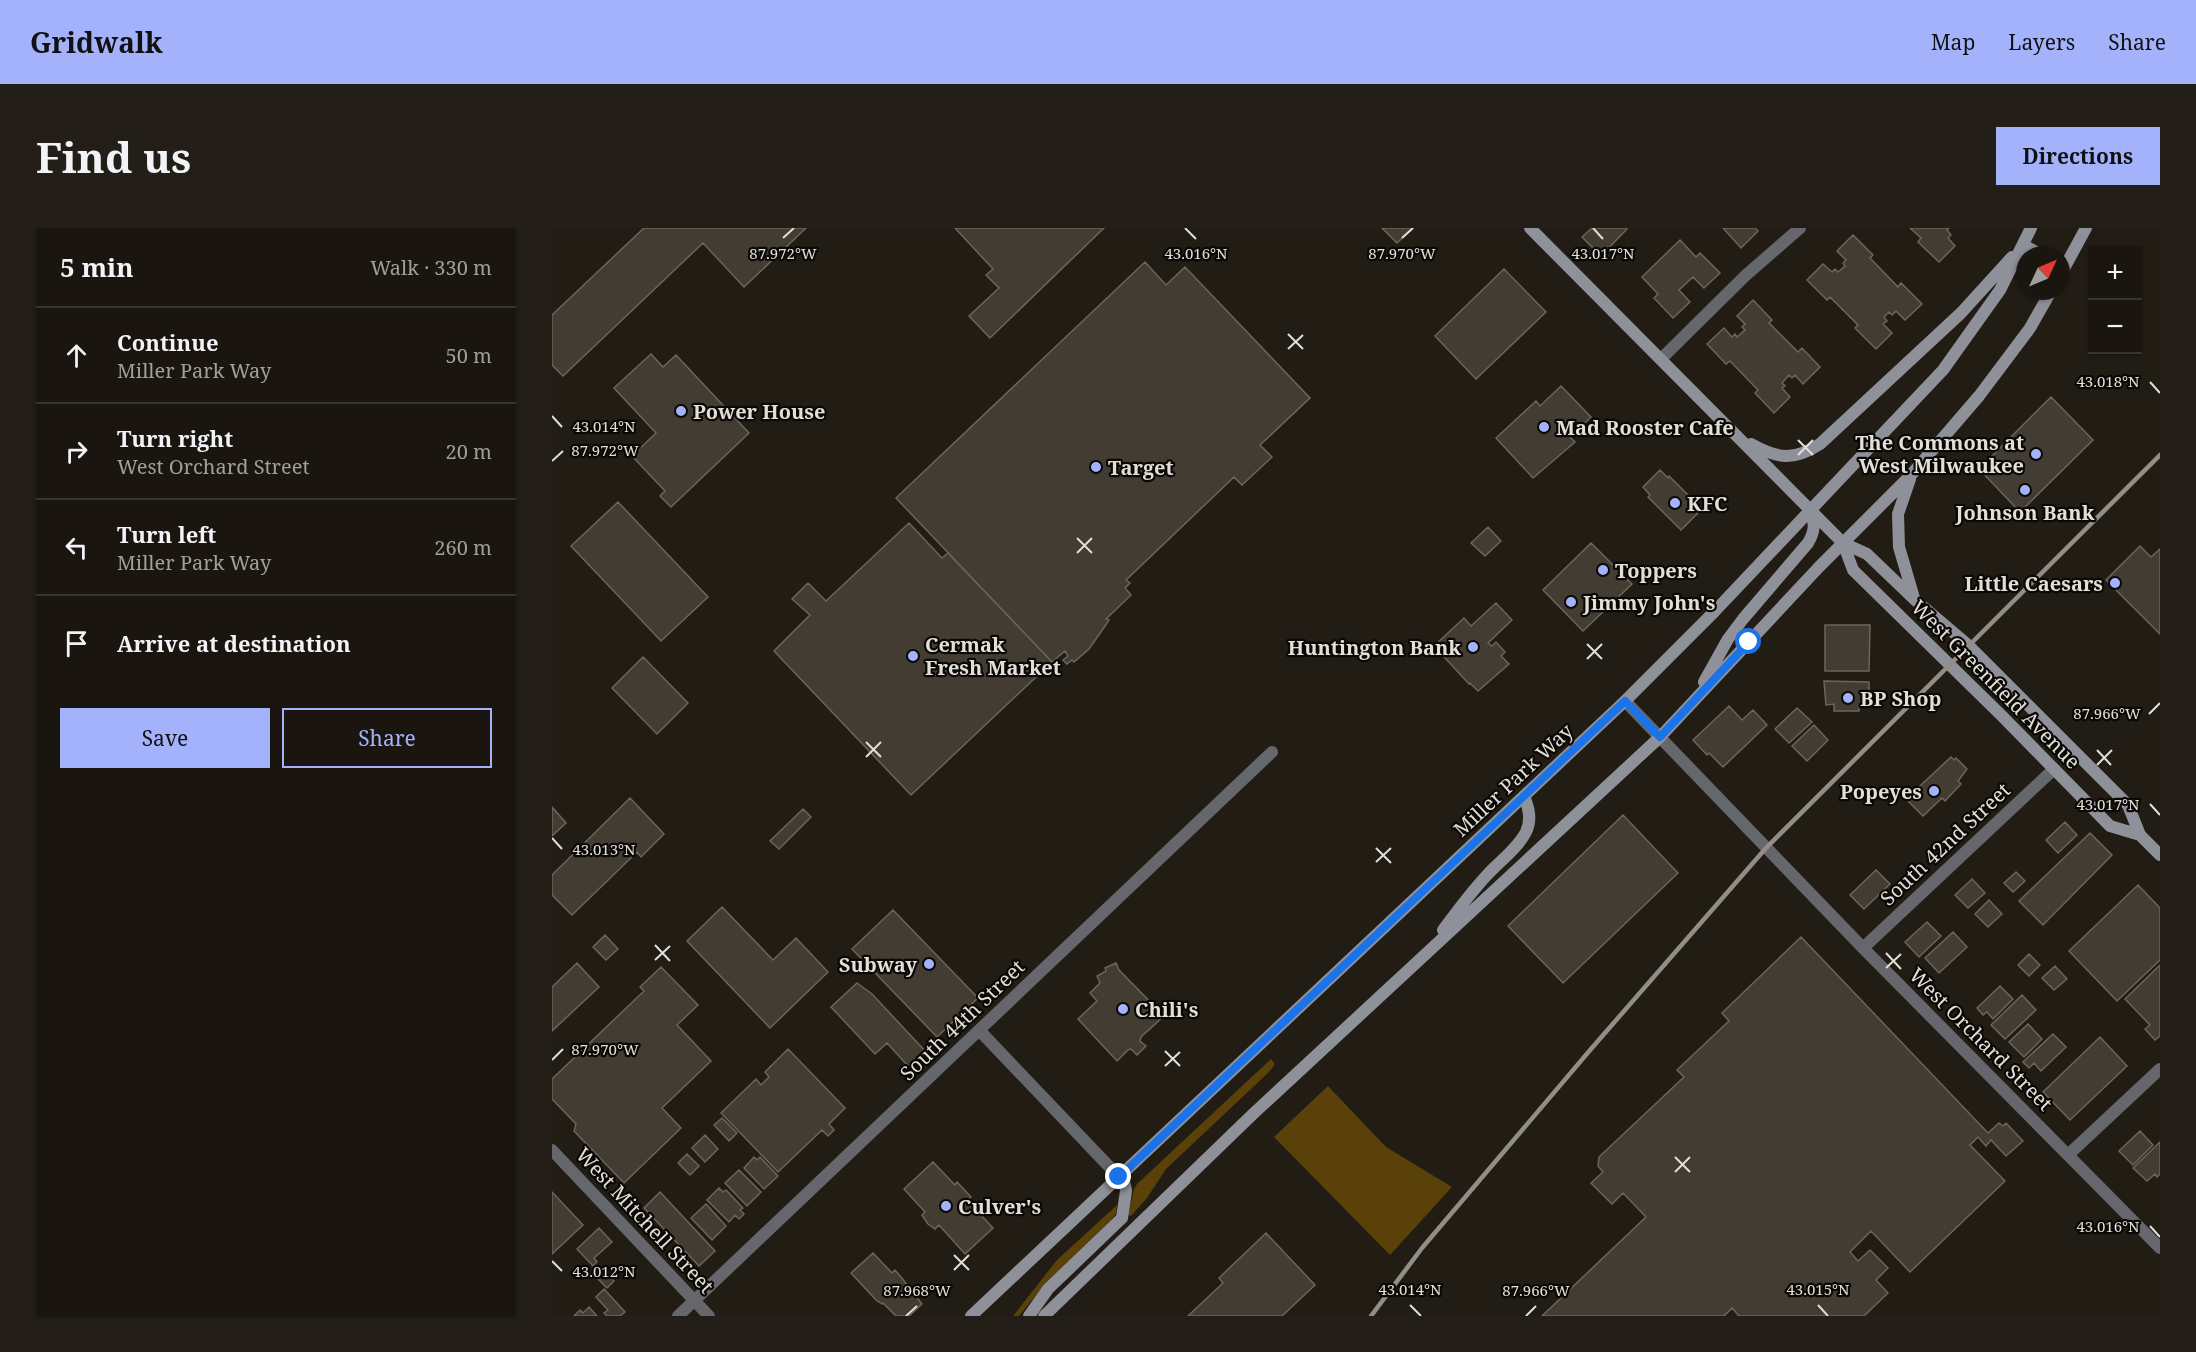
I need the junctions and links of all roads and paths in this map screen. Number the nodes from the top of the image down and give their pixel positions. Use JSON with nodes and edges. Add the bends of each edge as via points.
{"nodes":[{"id":1,"x":1530,"y":228,"type":"edge"},
{"id":2,"x":1800,"y":228,"type":"edge"},
{"id":3,"x":2031,"y":228,"type":"edge"},
{"id":4,"x":2086,"y":228,"type":"edge"},
{"id":5,"x":2022,"y":245,"type":"junction"},
{"id":6,"x":2070,"y":255,"type":"edge"},
{"id":7,"x":2046,"y":300,"type":"edge"},
{"id":8,"x":1661,"y":360,"type":"junction"},
{"id":9,"x":1738,"y":437,"type":"junction"},
{"id":10,"x":1911,"y":475,"type":"junction"},
{"id":11,"x":1810,"y":510,"type":"junction"},
{"id":12,"x":1843,"y":543,"type":"junction"},
{"id":13,"x":1914,"y":599,"type":"junction"},
{"id":14,"x":1697,"y":697,"type":"junction"},
{"id":15,"x":1625,"y":701,"type":"junction"},
{"id":16,"x":1660,"y":737,"type":"junction"},
{"id":17,"x":1272,"y":752,"type":"dead end"},
{"id":18,"x":2054,"y":769,"type":"junction"},
{"id":19,"x":1524,"y":796,"type":"junction"},
{"id":20,"x":2140,"y":835,"type":"junction"},
{"id":21,"x":2160,"y":855,"type":"edge"},
{"id":22,"x":1863,"y":948,"type":"junction"},
{"id":23,"x":1427,"y":953,"type":"junction"},
{"id":24,"x":979,"y":1030,"type":"junction"},
{"id":25,"x":2160,"y":1070,"type":"edge"},
{"id":26,"x":552,"y":1150,"type":"edge"},
{"id":27,"x":2068,"y":1155,"type":"junction"},
{"id":28,"x":1119,"y":1177,"type":"junction"},
{"id":29,"x":2160,"y":1248,"type":"edge"},
{"id":30,"x":694,"y":1301,"type":"junction"},
{"id":31,"x":678,"y":1316,"type":"edge"},
{"id":32,"x":710,"y":1316,"type":"edge"},
{"id":33,"x":971,"y":1316,"type":"edge"},
{"id":34,"x":1029,"y":1316,"type":"edge"},
{"id":35,"x":1044,"y":1316,"type":"edge"}],
"edges":[{"from":1,"to":8,"type":"main road","name":"West Greenfield Avenue"},
{"from":2,"to":8,"type":"street","via":[[1745,276]]},
{"from":3,"to":5,"type":"main road","name":"Miller Park Way"},
{"from":4,"to":6,"type":"main road"},
{"from":5,"to":9,"type":"main road","via":[[1961,313],[1830,436],[1810,450],[1793,457],[1780,456]]},
{"from":5,"to":11,"type":"main road","name":"Miller Park Way","via":[[2000,290],[1943,370]]},
{"from":7,"to":10,"type":"main road","via":[[1979,396]]},
{"from":8,"to":9,"type":"main road","name":"West Greenfield Avenue"},
{"from":9,"to":11,"type":"main road","name":"West Greenfield Avenue"},
{"from":10,"to":12,"type":"main road"},
{"from":10,"to":13,"type":"main road","via":[[1898,514],[1899,547]]},
{"from":11,"to":12,"type":"main road","name":"West Greenfield Avenue"},
{"from":11,"to":14,"type":"main road","via":[[1814,534],[1728,639]]},
{"from":11,"to":15,"type":"main road","name":"Miller Park Way"},
{"from":12,"to":13,"type":"main road","name":"West Greenfield Avenue","via":[[1867,554]]},
{"from":12,"to":14,"type":"main road"},
{"from":12,"to":18,"type":"main road","name":"West Greenfield Avenue","via":[[1853,570]]},
{"from":13,"to":20,"type":"main road","name":"West Greenfield Avenue","via":[[1968,645],[2128,805]]},
{"from":14,"to":16,"type":"main road"},
{"from":15,"to":16,"type":"street","name":"West Orchard Street"},
{"from":15,"to":19,"type":"main road","name":"Miller Park Way"},
{"from":16,"to":22,"type":"street","name":"West Orchard Street"},
{"from":16,"to":23,"type":"main road"},
{"from":17,"to":24,"type":"street","name":"South 44th Street"},
{"from":18,"to":20,"type":"main road","name":"West Greenfield Avenue","via":[[2110,826]]},
{"from":18,"to":22,"type":"street","name":"South 42nd Street"},
{"from":19,"to":23,"type":"main road","via":[[1530,820],[1526,832],[1466,899]]},
{"from":19,"to":28,"type":"main road","name":"Miller Park Way"},
{"from":20,"to":21,"type":"main road","name":"West Greenfield Avenue"},
{"from":22,"to":27,"type":"street","name":"West Orchard Street"},
{"from":23,"to":35,"type":"main road"},
{"from":24,"to":28,"type":"street"},
{"from":24,"to":30,"type":"street","name":"South 44th Street"},
{"from":25,"to":27,"type":"street"},
{"from":26,"to":30,"type":"street","name":"West Mitchell Street"},
{"from":27,"to":29,"type":"street","name":"West Orchard Street"},
{"from":28,"to":33,"type":"main road","name":"Miller Park Way"},
{"from":28,"to":34,"type":"main road","via":[[1126,1191],[1122,1218],[1048,1289]]},
{"from":30,"to":31,"type":"street","name":"South 44th Street"},
{"from":30,"to":32,"type":"street","name":"West Mitchell Street"}]}
